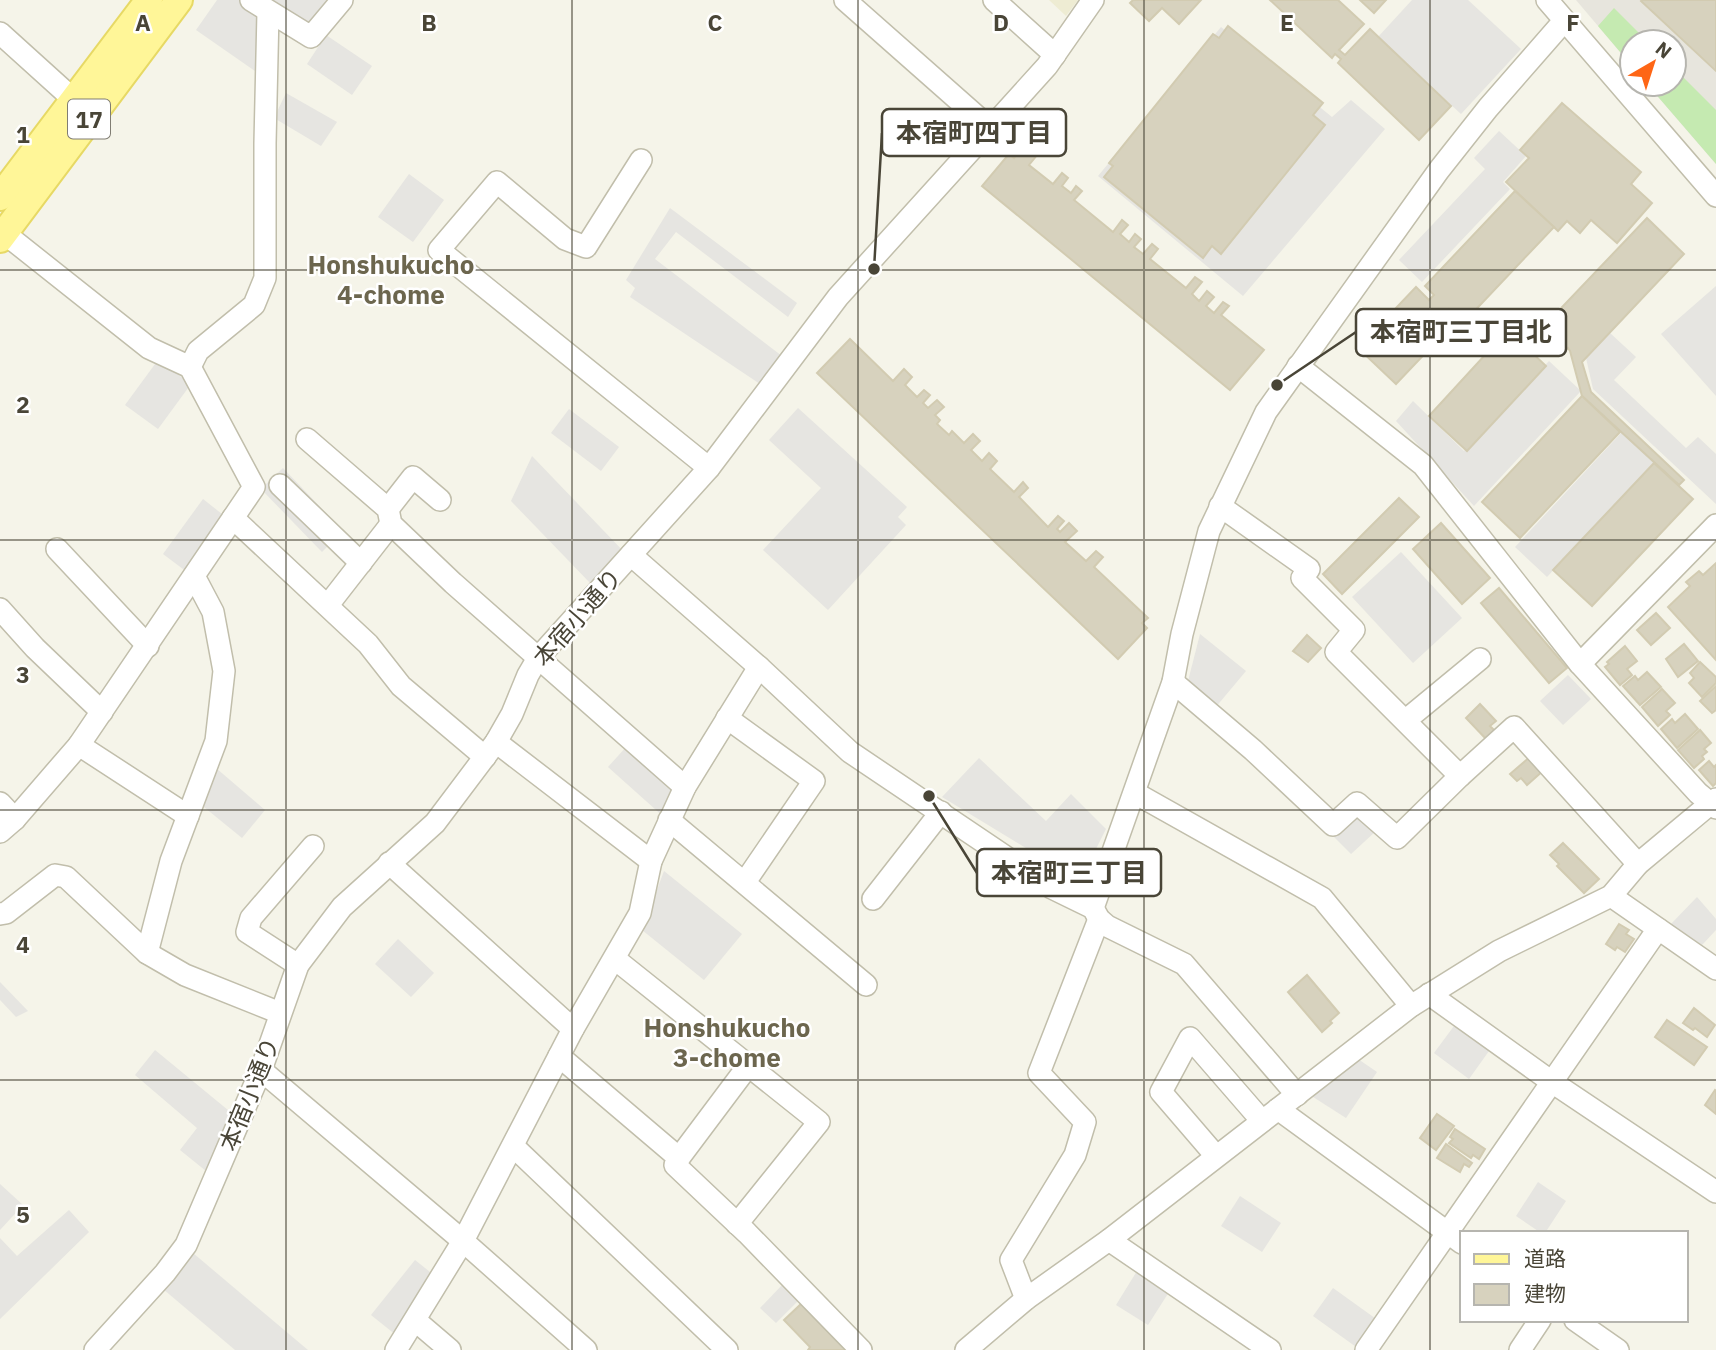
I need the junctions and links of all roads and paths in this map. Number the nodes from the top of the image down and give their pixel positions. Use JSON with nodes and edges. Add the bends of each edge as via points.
{"nodes":[{"id":1,"x":149,"y":0,"type":"edge"},
{"id":2,"x":179,"y":0,"type":"edge"},
{"id":3,"x":342,"y":0,"type":"edge"},
{"id":4,"x":845,"y":0,"type":"edge"},
{"id":5,"x":994,"y":0,"type":"edge"},
{"id":6,"x":1093,"y":0,"type":"edge"},
{"id":7,"x":1547,"y":0,"type":"edge"},
{"id":8,"x":259,"y":6,"type":"edge"},
{"id":9,"x":1564,"y":21,"type":"junction"},
{"id":10,"x":0,"y":33,"type":"edge"},
{"id":11,"x":1055,"y":55,"type":"junction"},
{"id":12,"x":74,"y":99,"type":"junction"},
{"id":13,"x":990,"y":128,"type":"junction"},
{"id":14,"x":641,"y":160,"type":"dead end"},
{"id":15,"x":1716,"y":196,"type":"edge"},
{"id":16,"x":0,"y":197,"type":"edge"},
{"id":17,"x":2,"y":236,"type":"edge"},
{"id":18,"x":1298,"y":366,"type":"junction"},
{"id":19,"x":190,"y":367,"type":"junction"},
{"id":20,"x":307,"y":439,"type":"dead end"},
{"id":21,"x":709,"y":468,"type":"junction"},
{"id":22,"x":280,"y":485,"type":"dead end"},
{"id":23,"x":440,"y":500,"type":"dead end"},
{"id":24,"x":1220,"y":506,"type":"junction"},
{"id":25,"x":390,"y":516,"type":"junction"},
{"id":26,"x":233,"y":518,"type":"junction"},
{"id":27,"x":1716,"y":525,"type":"edge"},
{"id":28,"x":57,"y":549,"type":"dead end"},
{"id":29,"x":631,"y":555,"type":"junction"},
{"id":30,"x":361,"y":563,"type":"junction"},
{"id":31,"x":194,"y":576,"type":"junction"},
{"id":32,"x":328,"y":605,"type":"junction"},
{"id":33,"x":0,"y":609,"type":"edge"},
{"id":34,"x":148,"y":646,"type":"junction"},
{"id":35,"x":538,"y":658,"type":"junction"},
{"id":36,"x":1480,"y":659,"type":"dead end"},
{"id":37,"x":1580,"y":664,"type":"junction"},
{"id":38,"x":759,"y":667,"type":"junction"},
{"id":39,"x":1173,"y":682,"type":"junction"},
{"id":40,"x":102,"y":712,"type":"junction"},
{"id":41,"x":727,"y":718,"type":"junction"},
{"id":42,"x":1406,"y":720,"type":"junction"},
{"id":43,"x":79,"y":745,"type":"junction"},
{"id":44,"x":491,"y":749,"type":"junction"},
{"id":45,"x":1460,"y":776,"type":"junction"},
{"id":46,"x":685,"y":787,"type":"junction"},
{"id":47,"x":1135,"y":793,"type":"junction"},
{"id":48,"x":0,"y":803,"type":"edge"},
{"id":49,"x":1714,"y":803,"type":"edge"},
{"id":50,"x":941,"y":812,"type":"junction"},
{"id":51,"x":188,"y":816,"type":"junction"},
{"id":52,"x":669,"y":820,"type":"junction"},
{"id":53,"x":8,"y":825,"type":"edge"},
{"id":54,"x":313,"y":846,"type":"dead end"},
{"id":55,"x":651,"y":861,"type":"junction"},
{"id":56,"x":389,"y":863,"type":"junction"},
{"id":57,"x":1638,"y":864,"type":"junction"},
{"id":58,"x":745,"y":882,"type":"junction"},
{"id":59,"x":1611,"y":896,"type":"junction"},
{"id":60,"x":873,"y":899,"type":"dead end"},
{"id":61,"x":0,"y":914,"type":"edge"},
{"id":62,"x":1096,"y":914,"type":"junction"},
{"id":63,"x":1658,"y":929,"type":"junction"},
{"id":64,"x":147,"y":953,"type":"junction"},
{"id":65,"x":615,"y":959,"type":"junction"},
{"id":66,"x":298,"y":965,"type":"junction"},
{"id":67,"x":1716,"y":969,"type":"edge"},
{"id":68,"x":866,"y":985,"type":"dead end"},
{"id":69,"x":1420,"y":1000,"type":"junction"},
{"id":70,"x":280,"y":1013,"type":"junction"},
{"id":71,"x":573,"y":1029,"type":"junction"},
{"id":72,"x":559,"y":1055,"type":"junction"},
{"id":73,"x":748,"y":1066,"type":"junction"},
{"id":74,"x":261,"y":1070,"type":"junction"},
{"id":75,"x":1552,"y":1082,"type":"junction"},
{"id":76,"x":1297,"y":1095,"type":"junction"},
{"id":77,"x":1270,"y":1115,"type":"junction"},
{"id":78,"x":513,"y":1146,"type":"junction"},
{"id":79,"x":1216,"y":1156,"type":"junction"},
{"id":80,"x":679,"y":1158,"type":"junction"},
{"id":81,"x":1716,"y":1192,"type":"edge"},
{"id":82,"x":737,"y":1224,"type":"junction"},
{"id":83,"x":1455,"y":1238,"type":"edge"},
{"id":84,"x":1108,"y":1240,"type":"junction"},
{"id":85,"x":463,"y":1241,"type":"junction"},
{"id":86,"x":1026,"y":1299,"type":"junction"},
{"id":87,"x":416,"y":1321,"type":"junction"},
{"id":88,"x":1539,"y":1322,"type":"edge"},
{"id":89,"x":1577,"y":1322,"type":"edge"},
{"id":90,"x":95,"y":1350,"type":"edge"},
{"id":91,"x":396,"y":1350,"type":"edge"},
{"id":92,"x":450,"y":1350,"type":"edge"},
{"id":93,"x":586,"y":1350,"type":"edge"},
{"id":94,"x":727,"y":1350,"type":"edge"},
{"id":95,"x":861,"y":1350,"type":"edge"},
{"id":96,"x":966,"y":1350,"type":"edge"},
{"id":97,"x":1270,"y":1350,"type":"edge"},
{"id":98,"x":1366,"y":1350,"type":"edge"},
{"id":99,"x":1520,"y":1350,"type":"edge"},
{"id":100,"x":1618,"y":1350,"type":"edge"}],
"edges":[{"from":1,"to":12,"type":"main road","number":"17"},
{"from":2,"to":17,"type":"main road","number":"17"},
{"from":3,"to":8,"type":"street","via":[[311,37]]},
{"from":4,"to":13,"type":"street"},
{"from":5,"to":11,"type":"street"},
{"from":6,"to":11,"type":"street","name":"本宿小通り"},
{"from":7,"to":9,"type":"street"},
{"from":8,"to":19,"type":"street","via":[[265,278],[254,305],[198,351]]},
{"from":9,"to":15,"type":"street"},
{"from":9,"to":18,"type":"street","via":[[1438,170]]},
{"from":10,"to":12,"type":"street"},
{"from":11,"to":13,"type":"street","name":"本宿小通り"},
{"from":12,"to":16,"type":"main road","number":"17"},
{"from":13,"to":21,"type":"street","name":"本宿小通り","via":[[838,298]]},
{"from":14,"to":21,"type":"street","via":[[586,247],[565,239],[496,182],[439,250]]},
{"from":17,"to":19,"type":"street","via":[[149,348]]},
{"from":18,"to":24,"type":"street","via":[[1266,412]]},
{"from":18,"to":37,"type":"street","via":[[1423,465]]},
{"from":19,"to":26,"type":"street","via":[[254,487]]},
{"from":20,"to":25,"type":"street"},
{"from":21,"to":29,"type":"street","name":"本宿小通り"},
{"from":22,"to":30,"type":"street"},
{"from":23,"to":25,"type":"street","via":[[413,477]]},
{"from":24,"to":39,"type":"street","via":[[1209,531]]},
{"from":24,"to":42,"type":"street","via":[[1309,569],[1302,578],[1354,630],[1336,652]]},
{"from":25,"to":30,"type":"street"},
{"from":25,"to":35,"type":"street","via":[[453,583]]},
{"from":26,"to":31,"type":"street"},
{"from":26,"to":32,"type":"street"},
{"from":27,"to":37,"type":"street"},
{"from":28,"to":34,"type":"street"},
{"from":29,"to":35,"type":"street","name":"本宿小通り"},
{"from":29,"to":38,"type":"street"},
{"from":30,"to":32,"type":"street"},
{"from":31,"to":34,"type":"street"},
{"from":31,"to":51,"type":"street","via":[[213,612],[225,671],[216,741]]},
{"from":32,"to":44,"type":"street","via":[[368,644],[401,686]]},
{"from":33,"to":40,"type":"street"},
{"from":34,"to":40,"type":"street"},
{"from":35,"to":44,"type":"street","name":"本宿小通り"},
{"from":35,"to":46,"type":"street"},
{"from":36,"to":42,"type":"street"},
{"from":37,"to":49,"type":"street"},
{"from":38,"to":41,"type":"street"},
{"from":38,"to":50,"type":"street","via":[[850,752]]},
{"from":39,"to":45,"type":"street","via":[[1333,825],[1357,803],[1396,838]]},
{"from":39,"to":47,"type":"street"},
{"from":40,"to":43,"type":"street"},
{"from":41,"to":46,"type":"street"},
{"from":41,"to":58,"type":"street","via":[[814,781]]},
{"from":42,"to":45,"type":"street"},
{"from":43,"to":51,"type":"street"},
{"from":43,"to":53,"type":"street"},
{"from":44,"to":55,"type":"street"},
{"from":44,"to":56,"type":"street","name":"本宿小通り","via":[[435,823]]},
{"from":45,"to":57,"type":"street","via":[[1514,727]]},
{"from":46,"to":52,"type":"street"},
{"from":47,"to":62,"type":"street"},
{"from":47,"to":69,"type":"street","via":[[1322,898]]},
{"from":48,"to":53,"type":"street"},
{"from":49,"to":57,"type":"street"},
{"from":50,"to":60,"type":"street"},
{"from":50,"to":62,"type":"street"},
{"from":51,"to":64,"type":"street"},
{"from":52,"to":55,"type":"street"},
{"from":52,"to":58,"type":"street"},
{"from":54,"to":66,"type":"street","via":[[251,918],[247,932]]},
{"from":55,"to":65,"type":"street","via":[[639,913]]},
{"from":56,"to":66,"type":"street","name":"本宿小通り","via":[[342,907]]},
{"from":56,"to":71,"type":"street"},
{"from":57,"to":59,"type":"street"},
{"from":58,"to":68,"type":"street"},
{"from":59,"to":63,"type":"street"},
{"from":59,"to":69,"type":"street","via":[[1499,951]]},
{"from":61,"to":64,"type":"street","via":[[55,875],[66,877]]},
{"from":62,"to":76,"type":"street","via":[[1107,926],[1184,964]]},
{"from":62,"to":86,"type":"street","via":[[1039,1073],[1085,1122],[1075,1155],[1011,1260]]},
{"from":63,"to":67,"type":"street"},
{"from":63,"to":75,"type":"street"},
{"from":64,"to":70,"type":"street","via":[[185,975]]},
{"from":65,"to":71,"type":"street"},
{"from":65,"to":73,"type":"street"},
{"from":66,"to":70,"type":"street","name":"本宿小通り"},
{"from":69,"to":75,"type":"street"},
{"from":69,"to":76,"type":"street"},
{"from":70,"to":74,"type":"street","name":"本宿小通り"},
{"from":71,"to":72,"type":"street"},
{"from":72,"to":78,"type":"street"},
{"from":72,"to":80,"type":"street"},
{"from":73,"to":80,"type":"street"},
{"from":73,"to":82,"type":"street","via":[[819,1122]]},
{"from":74,"to":85,"type":"street"},
{"from":74,"to":90,"type":"street","name":"本宿小通り","via":[[187,1245]]},
{"from":75,"to":81,"type":"street"},
{"from":75,"to":83,"type":"street"},
{"from":76,"to":77,"type":"street"},
{"from":77,"to":79,"type":"street"},
{"from":77,"to":79,"type":"street","via":[[1191,1038],[1161,1092]]},
{"from":77,"to":83,"type":"street"},
{"from":78,"to":85,"type":"street"},
{"from":78,"to":94,"type":"street"},
{"from":79,"to":84,"type":"street"},
{"from":80,"to":82,"type":"street","via":[[675,1165]]},
{"from":82,"to":95,"type":"street"},
{"from":83,"to":98,"type":"street"},
{"from":84,"to":86,"type":"street"},
{"from":84,"to":97,"type":"street"},
{"from":85,"to":87,"type":"street"},
{"from":85,"to":93,"type":"street"},
{"from":86,"to":96,"type":"street"},
{"from":87,"to":91,"type":"street"},
{"from":87,"to":92,"type":"street"},
{"from":88,"to":99,"type":"street"},
{"from":89,"to":100,"type":"street"}]}
